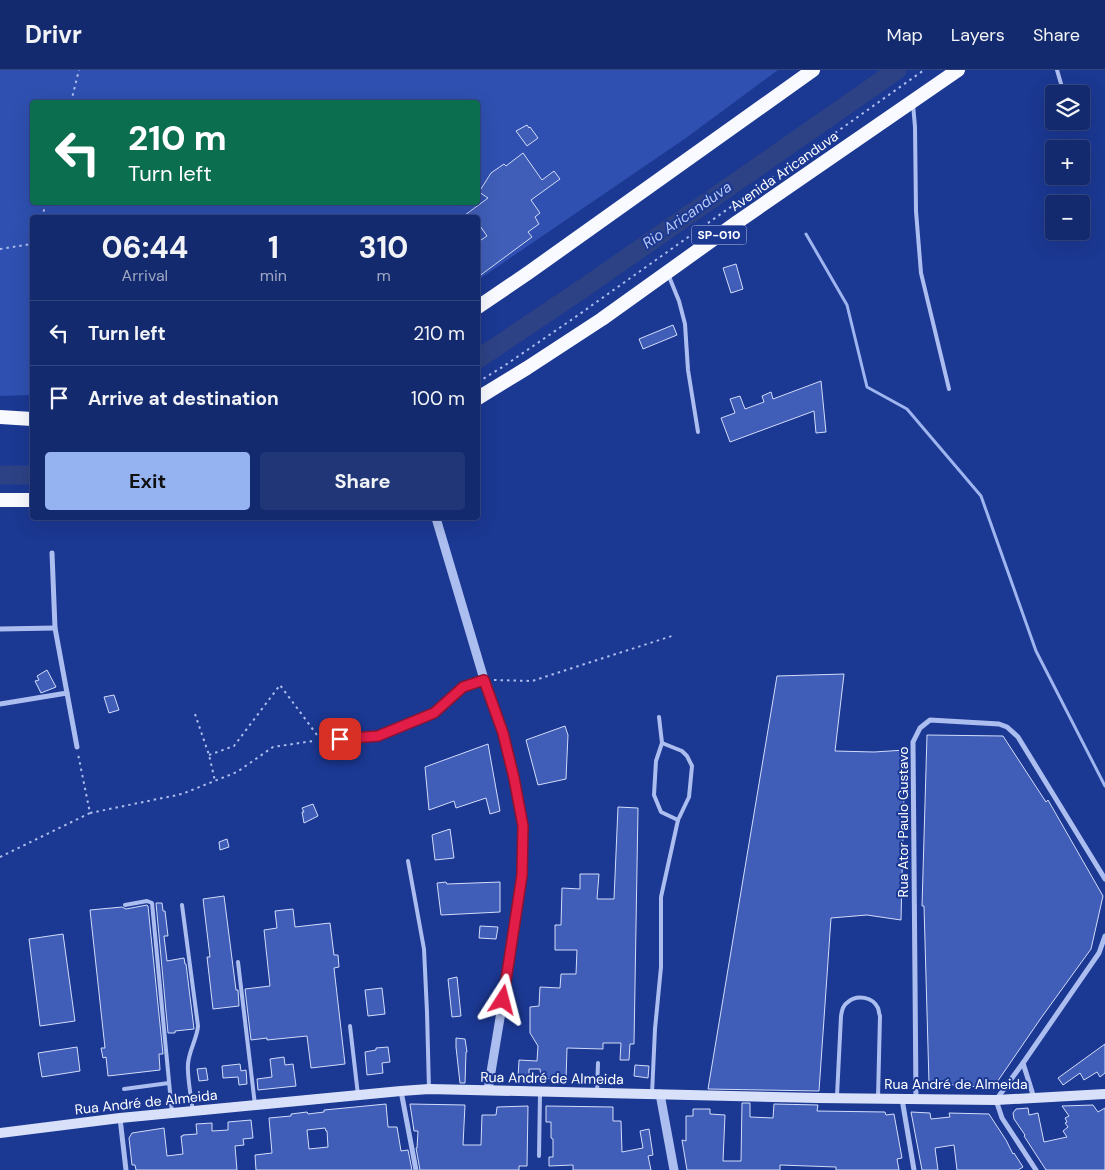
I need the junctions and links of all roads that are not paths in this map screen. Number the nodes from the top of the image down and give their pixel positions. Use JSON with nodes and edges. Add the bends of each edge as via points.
{"nodes":[{"id":1,"x":813,"y":70,"type":"edge"},
{"id":2,"x":958,"y":70,"type":"edge"},
{"id":3,"x":1057,"y":70,"type":"edge"},
{"id":4,"x":1061,"y":85,"type":"edge"},
{"id":5,"x":913,"y":102,"type":"junction"},
{"id":6,"x":667,"y":272,"type":"junction"},
{"id":7,"x":480,"y":306,"type":"edge"},
{"id":8,"x":948,"y":389,"type":"dead end"},
{"id":9,"x":480,"y":397,"type":"edge"},
{"id":10,"x":0,"y":417,"type":"edge"},
{"id":11,"x":30,"y":419,"type":"edge"},
{"id":12,"x":698,"y":432,"type":"dead end"},
{"id":13,"x":0,"y":500,"type":"edge"},
{"id":14,"x":30,"y":500,"type":"edge"},
{"id":15,"x":437,"y":520,"type":"edge"},
{"id":16,"x":52,"y":553,"type":"dead end"},
{"id":17,"x":55,"y":628,"type":"junction"},
{"id":18,"x":0,"y":629,"type":"edge"},
{"id":19,"x":484,"y":680,"type":"junction"},
{"id":20,"x":67,"y":693,"type":"junction"},
{"id":21,"x":0,"y":704,"type":"edge"},
{"id":22,"x":659,"y":717,"type":"dead end"},
{"id":23,"x":321,"y":740,"type":"road end"},
{"id":24,"x":662,"y":743,"type":"junction"},
{"id":25,"x":77,"y":747,"type":"road end"},
{"id":26,"x":678,"y":820,"type":"junction"},
{"id":27,"x":408,"y":860,"type":"dead end"},
{"id":28,"x":1105,"y":879,"type":"edge"},
{"id":29,"x":125,"y":904,"type":"dead end"},
{"id":30,"x":182,"y":905,"type":"dead end"},
{"id":31,"x":1105,"y":936,"type":"edge"},
{"id":32,"x":238,"y":962,"type":"dead end"},
{"id":33,"x":350,"y":1026,"type":"dead end"},
{"id":34,"x":598,"y":1062,"type":"dead end"},
{"id":35,"x":1023,"y":1063,"type":"junction"},
{"id":36,"x":169,"y":1083,"type":"junction"},
{"id":37,"x":124,"y":1089,"type":"dead end"},
{"id":38,"x":429,"y":1089,"type":"junction"},
{"id":39,"x":488,"y":1090,"type":"junction"},
{"id":40,"x":401,"y":1091,"type":"junction"},
{"id":41,"x":540,"y":1091,"type":"junction"},
{"id":42,"x":597,"y":1093,"type":"junction"},
{"id":43,"x":656,"y":1094,"type":"junction"},
{"id":44,"x":1105,"y":1094,"type":"edge"},
{"id":45,"x":358,"y":1095,"type":"junction"},
{"id":46,"x":837,"y":1098,"type":"junction"},
{"id":47,"x":878,"y":1098,"type":"junction"},
{"id":48,"x":1034,"y":1098,"type":"junction"},
{"id":49,"x":902,"y":1099,"type":"junction"},
{"id":50,"x":916,"y":1099,"type":"junction"},
{"id":51,"x":996,"y":1100,"type":"junction"},
{"id":52,"x":255,"y":1105,"type":"junction"},
{"id":53,"x":193,"y":1111,"type":"junction"},
{"id":54,"x":172,"y":1113,"type":"junction"},
{"id":55,"x":120,"y":1118,"type":"junction"},
{"id":56,"x":0,"y":1133,"type":"edge"},
{"id":57,"x":539,"y":1156,"type":"dead end"},
{"id":58,"x":126,"y":1170,"type":"edge"},
{"id":59,"x":416,"y":1170,"type":"edge"},
{"id":60,"x":674,"y":1170,"type":"edge"},
{"id":61,"x":914,"y":1170,"type":"edge"},
{"id":62,"x":1036,"y":1170,"type":"edge"}],
"edges":[{"from":1,"to":7,"type":"highway"},
{"from":2,"to":5,"type":"highway","name":"Avenida Aricanduva","number":"SP-010"},
{"from":3,"to":4,"type":"lane"},
{"from":5,"to":6,"type":"highway","name":"Avenida Aricanduva","number":"SP-010"},
{"from":5,"to":8,"type":"lane","via":[[921,273]]},
{"from":6,"to":9,"type":"highway","name":"Avenida Aricanduva","number":"SP-010","via":[[602,319]]},
{"from":6,"to":12,"type":"lane","via":[[685,324],[688,370]]},
{"from":10,"to":11,"type":"highway"},
{"from":13,"to":14,"type":"highway"},
{"from":15,"to":19,"type":"street"},
{"from":16,"to":17,"type":"street"},
{"from":17,"to":18,"type":"street"},
{"from":17,"to":20,"type":"street"},
{"from":19,"to":23,"type":"lane","via":[[463,687],[434,713],[378,736]]},
{"from":19,"to":39,"type":"street","via":[[503,733],[523,826],[522,875],[515,928]]},
{"from":20,"to":21,"type":"street"},
{"from":20,"to":25,"type":"street"},
{"from":22,"to":24,"type":"lane"},
{"from":24,"to":26,"type":"lane","via":[[656,761],[654,795],[661,812]]},
{"from":24,"to":26,"type":"lane","via":[[682,751],[692,766],[689,797]]},
{"from":26,"to":43,"type":"lane","via":[[661,897],[661,967],[655,1029]]},
{"from":27,"to":38,"type":"lane","via":[[424,949]]},
{"from":28,"to":50,"type":"street","name":"Rua Ator Paulo Gustavo","via":[[1018,737],[1007,727],[930,720],[920,728],[913,742]]},
{"from":29,"to":36,"type":"lane","via":[[152,903]]},
{"from":30,"to":53,"type":"lane","via":[[198,1026],[188,1066]]},
{"from":31,"to":35,"type":"street","via":[[1100,953]]},
{"from":32,"to":52,"type":"lane"},
{"from":33,"to":45,"type":"lane"},
{"from":34,"to":42,"type":"lane"},
{"from":35,"to":48,"type":"street"},
{"from":35,"to":51,"type":"street"},
{"from":36,"to":37,"type":"lane"},
{"from":36,"to":54,"type":"lane"},
{"from":38,"to":39,"type":"main road","name":"Rua André de Almeida"},
{"from":38,"to":40,"type":"main road","name":"Rua André de Almeida"},
{"from":39,"to":41,"type":"main road","name":"Rua André de Almeida"},
{"from":40,"to":45,"type":"main road","name":"Rua André de Almeida"},
{"from":40,"to":59,"type":"street"},
{"from":41,"to":42,"type":"main road","name":"Rua André de Almeida"},
{"from":41,"to":57,"type":"lane"},
{"from":42,"to":43,"type":"main road","name":"Rua André de Almeida"},
{"from":43,"to":46,"type":"main road","name":"Rua André de Almeida"},
{"from":43,"to":60,"type":"street"},
{"from":44,"to":48,"type":"main road","name":"Rua André de Almeida"},
{"from":45,"to":52,"type":"main road","name":"Rua André de Almeida"},
{"from":46,"to":47,"type":"main road","name":"Rua André de Almeida"},
{"from":46,"to":47,"type":"lane","via":[[843,1007],[849,1000],[860,996],[878,1007],[880,1016]]},
{"from":47,"to":49,"type":"main road","name":"Rua André de Almeida"},
{"from":48,"to":51,"type":"main road","name":"Rua André de Almeida"},
{"from":49,"to":50,"type":"main road","name":"Rua André de Almeida"},
{"from":49,"to":61,"type":"street"},
{"from":50,"to":51,"type":"main road","name":"Rua André de Almeida"},
{"from":51,"to":62,"type":"street","via":[[1002,1118]]},
{"from":52,"to":53,"type":"main road","name":"Rua André de Almeida"},
{"from":53,"to":54,"type":"main road","name":"Rua André de Almeida"},
{"from":54,"to":55,"type":"main road","name":"Rua André de Almeida"},
{"from":55,"to":56,"type":"main road","name":"Rua André de Almeida"},
{"from":55,"to":58,"type":"street"}]}
